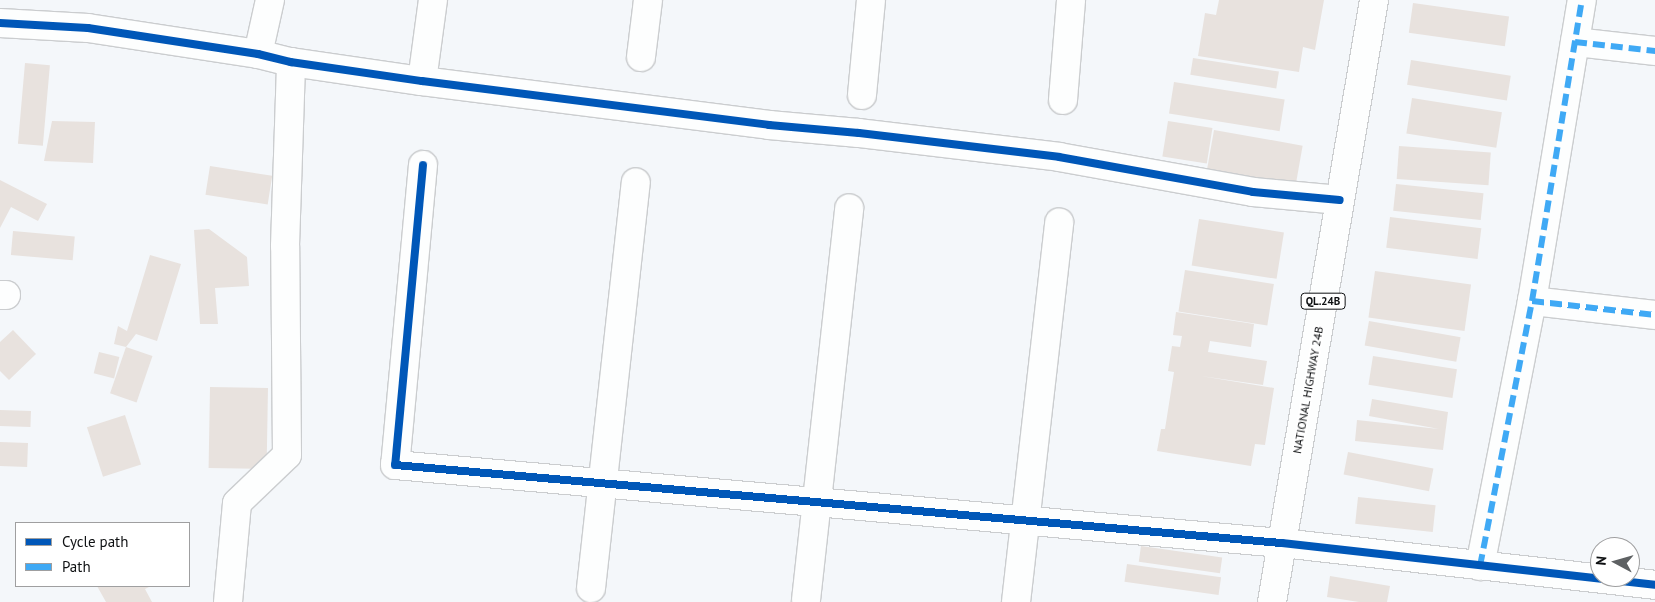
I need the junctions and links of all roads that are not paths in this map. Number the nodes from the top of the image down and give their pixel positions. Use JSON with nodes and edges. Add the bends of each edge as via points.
{"nodes":[{"id":1,"x":270,"y":0,"type":"edge"},
{"id":2,"x":433,"y":0,"type":"edge"},
{"id":3,"x":648,"y":0,"type":"edge"},
{"id":4,"x":871,"y":0,"type":"edge"},
{"id":5,"x":1072,"y":0,"type":"edge"},
{"id":6,"x":1374,"y":0,"type":"edge"},
{"id":7,"x":1582,"y":0,"type":"edge"},
{"id":8,"x":0,"y":23,"type":"edge"},
{"id":9,"x":1575,"y":42,"type":"junction"},
{"id":10,"x":1655,"y":51,"type":"edge"},
{"id":11,"x":258,"y":54,"type":"junction"},
{"id":12,"x":641,"y":57,"type":"dead end"},
{"id":13,"x":291,"y":62,"type":"junction"},
{"id":14,"x":422,"y":81,"type":"junction"},
{"id":15,"x":862,"y":95,"type":"dead end"},
{"id":16,"x":1063,"y":100,"type":"dead end"},
{"id":17,"x":423,"y":165,"type":"dead end"},
{"id":18,"x":636,"y":182,"type":"dead end"},
{"id":19,"x":1340,"y":200,"type":"junction"},
{"id":20,"x":849,"y":208,"type":"dead end"},
{"id":21,"x":1059,"y":222,"type":"dead end"},
{"id":22,"x":1532,"y":301,"type":"junction"},
{"id":23,"x":1655,"y":315,"type":"edge"},
{"id":24,"x":603,"y":483,"type":"junction"},
{"id":25,"x":817,"y":502,"type":"junction"},
{"id":26,"x":1025,"y":520,"type":"junction"},
{"id":27,"x":1282,"y":543,"type":"junction"},
{"id":28,"x":1480,"y":566,"type":"junction"},
{"id":29,"x":1655,"y":585,"type":"edge"},
{"id":30,"x":591,"y":588,"type":"dead end"},
{"id":31,"x":806,"y":600,"type":"dead end"},
{"id":32,"x":228,"y":602,"type":"edge"},
{"id":33,"x":1016,"y":602,"type":"edge"},
{"id":34,"x":1272,"y":602,"type":"edge"}],
"edges":[{"from":1,"to":11,"type":"street"},
{"from":2,"to":14,"type":"street"},
{"from":3,"to":12,"type":"street"},
{"from":4,"to":15,"type":"street"},
{"from":5,"to":16,"type":"street"},
{"from":6,"to":19,"type":"street","name":"NATIONAL HIGHWAY 24B","number":"QL.24B"},
{"from":7,"to":9,"type":"street"},
{"from":8,"to":11,"type":"street","via":[[88,28]]},
{"from":9,"to":10,"type":"street"},
{"from":9,"to":22,"type":"street"},
{"from":11,"to":13,"type":"street"},
{"from":13,"to":14,"type":"street"},
{"from":13,"to":32,"type":"street","via":[[285,246],[287,454],[237,503]]},
{"from":14,"to":19,"type":"street","via":[[769,125],[1059,157],[1253,192]]},
{"from":17,"to":24,"type":"street","via":[[395,465]]},
{"from":18,"to":24,"type":"street"},
{"from":19,"to":27,"type":"street","name":"NATIONAL HIGHWAY 24B","number":"QL.24B"},
{"from":20,"to":25,"type":"street"},
{"from":21,"to":26,"type":"street"},
{"from":22,"to":23,"type":"street"},
{"from":22,"to":28,"type":"street"},
{"from":24,"to":25,"type":"street"},
{"from":24,"to":30,"type":"street"},
{"from":25,"to":26,"type":"street"},
{"from":25,"to":31,"type":"street"},
{"from":26,"to":27,"type":"street"},
{"from":26,"to":33,"type":"street"},
{"from":27,"to":28,"type":"street"},
{"from":27,"to":34,"type":"street","name":"NATIONAL HIGHWAY 24B","number":"QL.24B"},
{"from":28,"to":29,"type":"street"}]}
